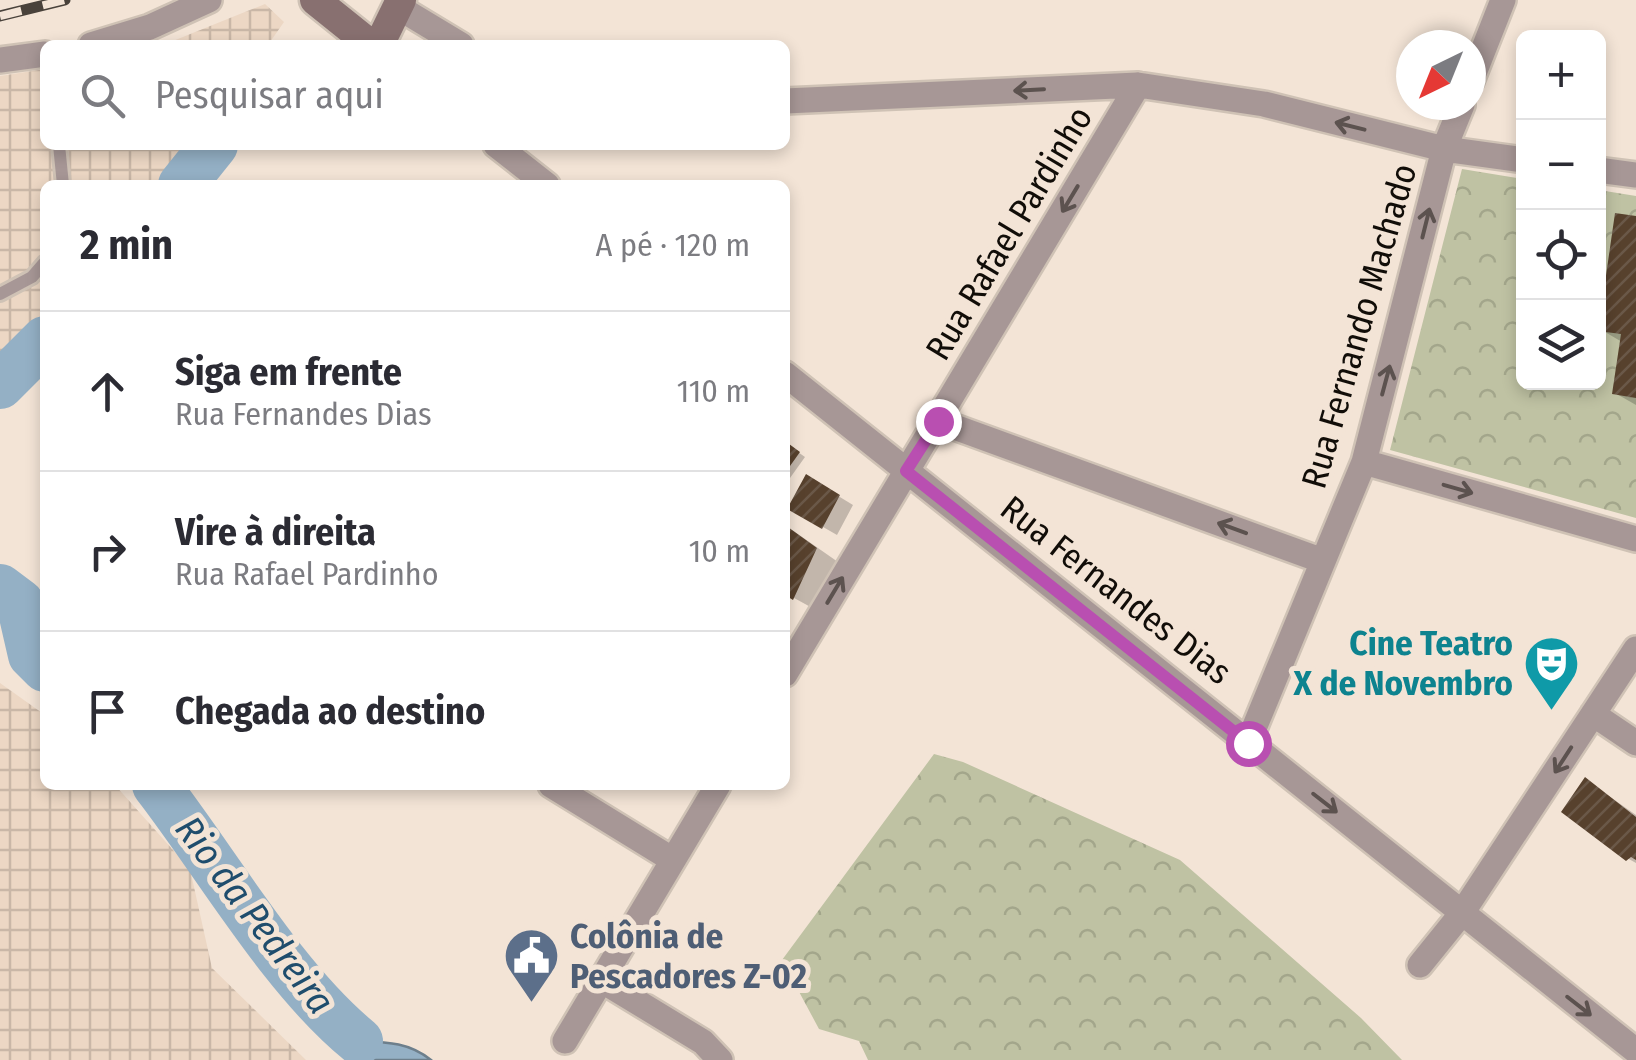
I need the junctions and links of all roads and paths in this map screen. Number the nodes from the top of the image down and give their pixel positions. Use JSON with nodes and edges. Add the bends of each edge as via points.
{"nodes":[{"id":1,"x":210,"y":0,"type":"edge"},
{"id":2,"x":315,"y":0,"type":"edge"},
{"id":3,"x":1502,"y":0,"type":"edge"},
{"id":4,"x":399,"y":4,"type":"edge"},
{"id":5,"x":107,"y":40,"type":"edge"},
{"id":6,"x":365,"y":40,"type":"edge"},
{"id":7,"x":381,"y":40,"type":"edge"},
{"id":8,"x":454,"y":40,"type":"edge"},
{"id":9,"x":1486,"y":42,"type":"edge"},
{"id":10,"x":40,"y":55,"type":"edge"},
{"id":11,"x":0,"y":60,"type":"edge"},
{"id":12,"x":1138,"y":86,"type":"junction"},
{"id":13,"x":790,"y":101,"type":"edge"},
{"id":14,"x":1456,"y":120,"type":"edge"},
{"id":15,"x":1444,"y":149,"type":"junction"},
{"id":16,"x":60,"y":150,"type":"edge"},
{"id":17,"x":502,"y":150,"type":"edge"},
{"id":18,"x":1516,"y":159,"type":"edge"},
{"id":19,"x":1606,"y":171,"type":"edge"},
{"id":20,"x":1636,"y":175,"type":"edge"},
{"id":21,"x":62,"y":180,"type":"edge"},
{"id":22,"x":541,"y":180,"type":"edge"},
{"id":23,"x":40,"y":268,"type":"edge"},
{"id":24,"x":0,"y":294,"type":"edge"},
{"id":25,"x":790,"y":378,"type":"edge"},
{"id":26,"x":938,"y":421,"type":"junction"},
{"id":27,"x":1364,"y":462,"type":"junction"},
{"id":28,"x":906,"y":471,"type":"junction"},
{"id":29,"x":1636,"y":539,"type":"edge"},
{"id":30,"x":1324,"y":562,"type":"junction"},
{"id":31,"x":1636,"y":649,"type":"edge"},
{"id":32,"x":790,"y":666,"type":"edge"},
{"id":33,"x":1593,"y":714,"type":"junction"},
{"id":34,"x":1636,"y":742,"type":"edge"},
{"id":35,"x":1248,"y":743,"type":"junction"},
{"id":36,"x":559,"y":790,"type":"edge"},
{"id":37,"x":715,"y":790,"type":"edge"},
{"id":38,"x":673,"y":860,"type":"junction"},
{"id":39,"x":1462,"y":913,"type":"junction"},
{"id":40,"x":1420,"y":965,"type":"dead end"},
{"id":41,"x":602,"y":980,"type":"junction"},
{"id":42,"x":565,"y":1040,"type":"dead end"},
{"id":43,"x":1636,"y":1051,"type":"edge"},
{"id":44,"x":720,"y":1060,"type":"edge"}],
"edges":[{"from":1,"to":5,"type":"street"},
{"from":2,"to":6,"type":"main road"},
{"from":3,"to":9,"type":"street"},
{"from":4,"to":7,"type":"main road"},
{"from":4,"to":8,"type":"street"},
{"from":10,"to":11,"type":"street"},
{"from":12,"to":13,"type":"street","one_way":true},
{"from":15,"to":12,"type":"street","one_way":true,"via":[[1264,104]]},
{"from":12,"to":26,"type":"street","name":"Rua Rafael Pardinho","one_way":true},
{"from":14,"to":15,"type":"street","name":"Rua Fernando Machado"},
{"from":15,"to":18,"type":"street"},
{"from":27,"to":15,"type":"street","name":"Rua Fernando Machado","one_way":true},
{"from":16,"to":21,"type":"lane"},
{"from":17,"to":22,"type":"street"},
{"from":19,"to":20,"type":"street"},
{"from":23,"to":24,"type":"lane"},
{"from":25,"to":28,"type":"street","name":"Rua Fernandes Dias"},
{"from":26,"to":28,"type":"street","name":"Rua Rafael Pardinho"},
{"from":30,"to":26,"type":"street","one_way":true},
{"from":27,"to":29,"type":"street","one_way":true},
{"from":27,"to":30,"type":"street","name":"Rua Fernando Machado"},
{"from":32,"to":28,"type":"street","name":"Rua Rafael Pardinho","one_way":true},
{"from":28,"to":35,"type":"street","name":"Rua Fernandes Dias"},
{"from":30,"to":35,"type":"street","name":"Rua Fernando Machado"},
{"from":31,"to":33,"type":"street"},
{"from":33,"to":34,"type":"street"},
{"from":33,"to":39,"type":"street","one_way":true},
{"from":35,"to":39,"type":"street","name":"Rua Fernandes Dias","one_way":true},
{"from":36,"to":38,"type":"street"},
{"from":37,"to":38,"type":"street"},
{"from":38,"to":41,"type":"street"},
{"from":39,"to":40,"type":"street"},
{"from":39,"to":43,"type":"street","name":"Rua Fernandes Dias","one_way":true},
{"from":41,"to":42,"type":"street"},
{"from":41,"to":44,"type":"street","via":[[704,1042]]}]}
